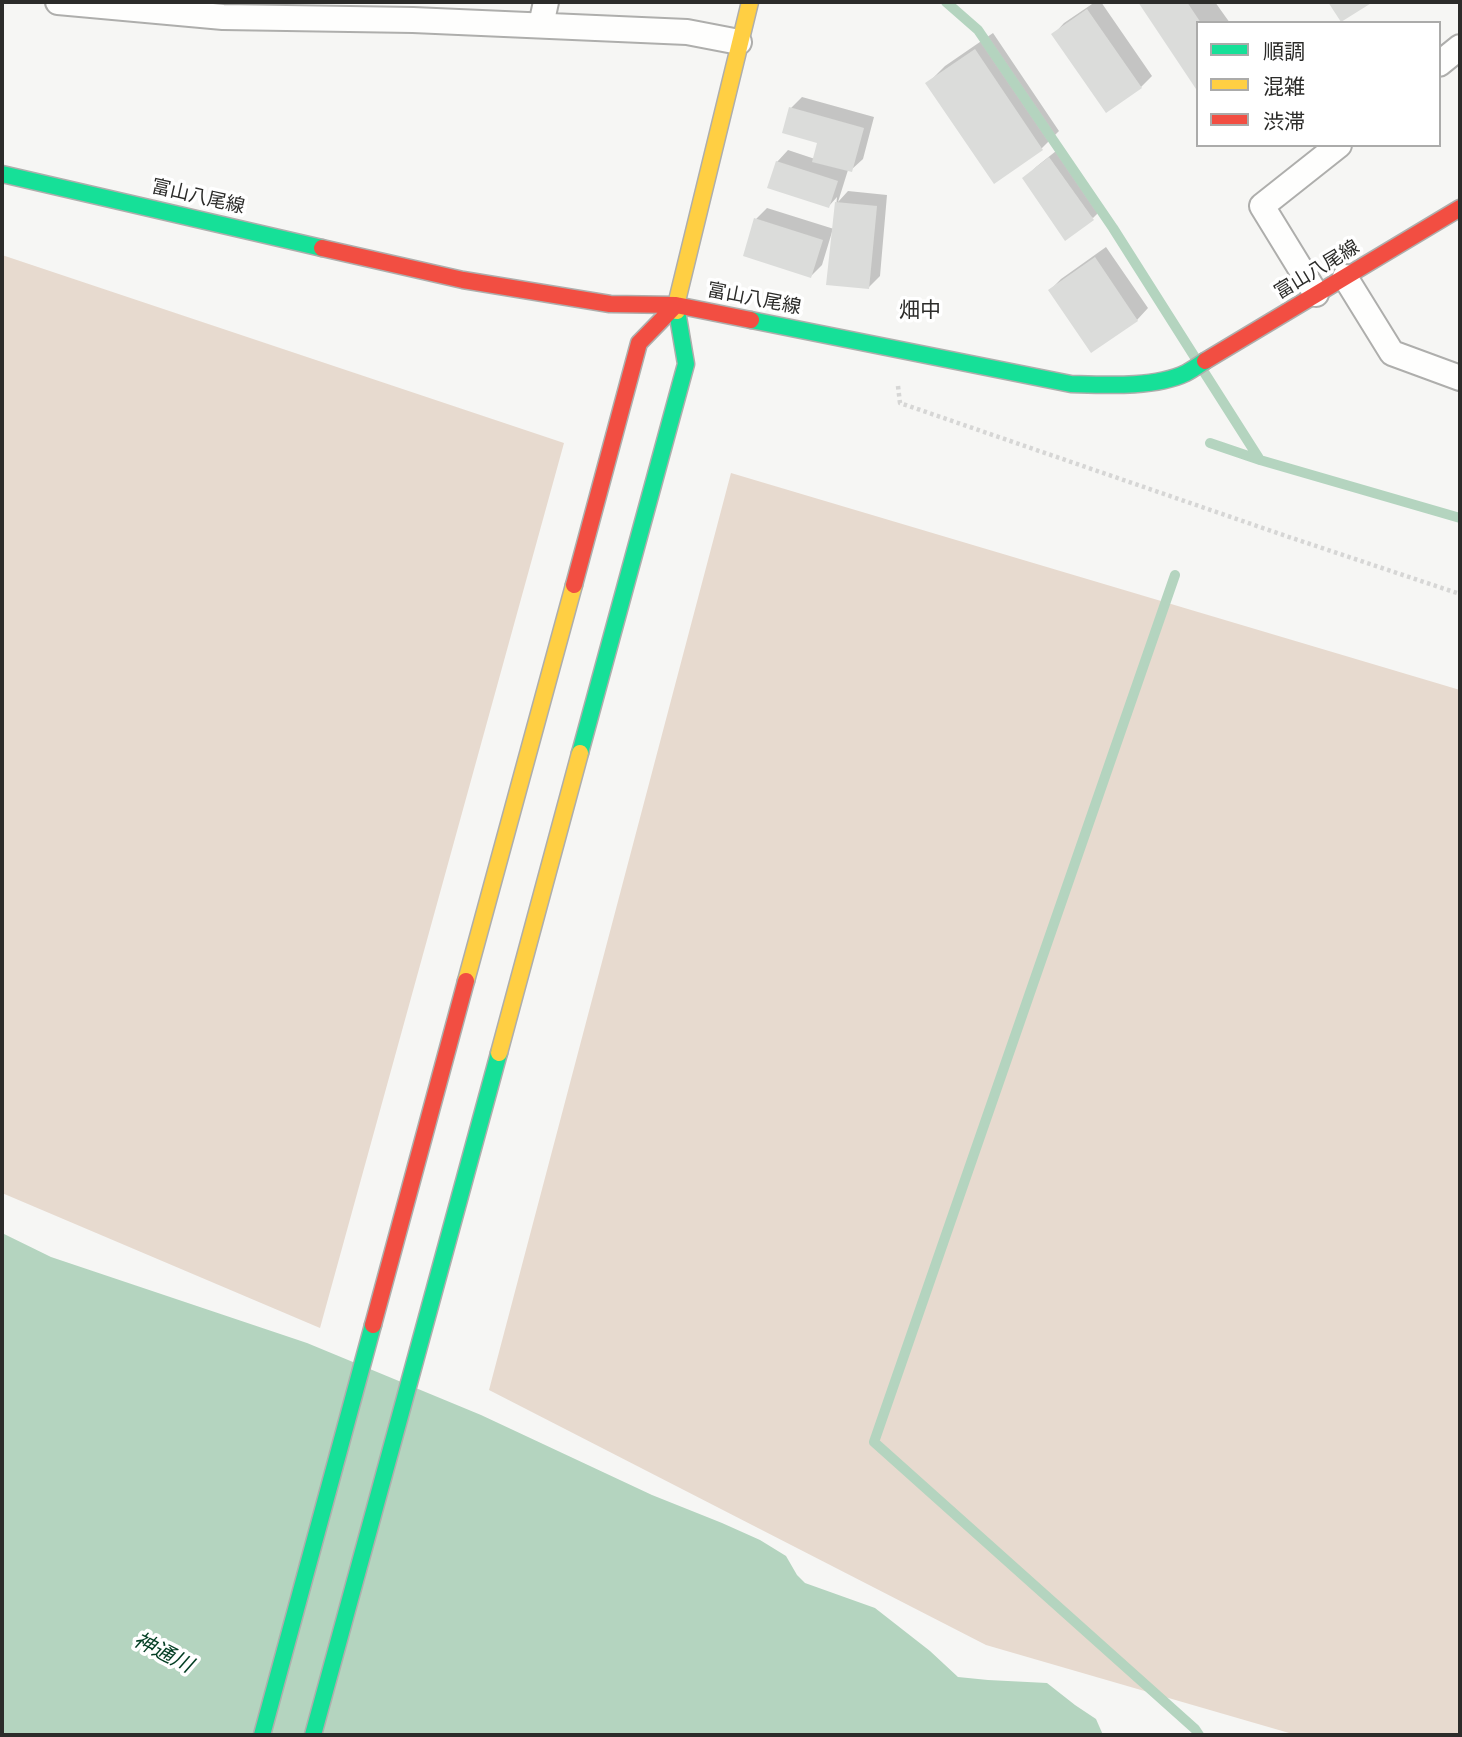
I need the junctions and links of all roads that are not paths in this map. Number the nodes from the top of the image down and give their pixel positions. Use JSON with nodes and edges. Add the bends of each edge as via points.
{"nodes":[{"id":1,"x":58,"y":2,"type":"edge"},
{"id":2,"x":750,"y":2,"type":"edge"},
{"id":3,"x":225,"y":9,"type":"edge"},
{"id":4,"x":396,"y":11,"type":"edge"},
{"id":5,"x":543,"y":13,"type":"edge"},
{"id":6,"x":739,"y":42,"type":"junction"},
{"id":7,"x":1460,"y":47,"type":"edge"},
{"id":8,"x":1441,"y":62,"type":"edge"},
{"id":9,"x":1336,"y":147,"type":"edge"},
{"id":10,"x":2,"y":174,"type":"edge"},
{"id":11,"x":1460,"y":208,"type":"edge"},
{"id":12,"x":1345,"y":277,"type":"junction"},
{"id":13,"x":1316,"y":294,"type":"junction"},
{"id":14,"x":676,"y":305,"type":"junction"},
{"id":15,"x":1460,"y":378,"type":"edge"},
{"id":16,"x":262,"y":1735,"type":"edge"},
{"id":17,"x":313,"y":1735,"type":"edge"}],
"edges":[{"from":1,"to":3,"type":"street"},
{"from":2,"to":6,"type":"street"},
{"from":3,"to":4,"type":"street"},
{"from":4,"to":5,"type":"street"},
{"from":5,"to":6,"type":"street"},
{"from":6,"to":14,"type":"street"},
{"from":7,"to":8,"type":"street"},
{"from":9,"to":13,"type":"street","via":[[1262,206]]},
{"from":10,"to":14,"type":"street","name":"富山八尾線","via":[[463,280],[610,304]]},
{"from":11,"to":12,"type":"street","name":"富山八尾線"},
{"from":12,"to":13,"type":"street","name":"富山八尾線"},
{"from":12,"to":15,"type":"street","via":[[1392,353]]},
{"from":13,"to":14,"type":"street","name":"富山八尾線","via":[[1184,374],[1119,386],[1071,384]]},
{"from":14,"to":16,"type":"street","via":[[639,343]]},
{"from":14,"to":17,"type":"street","via":[[686,365]]}]}
